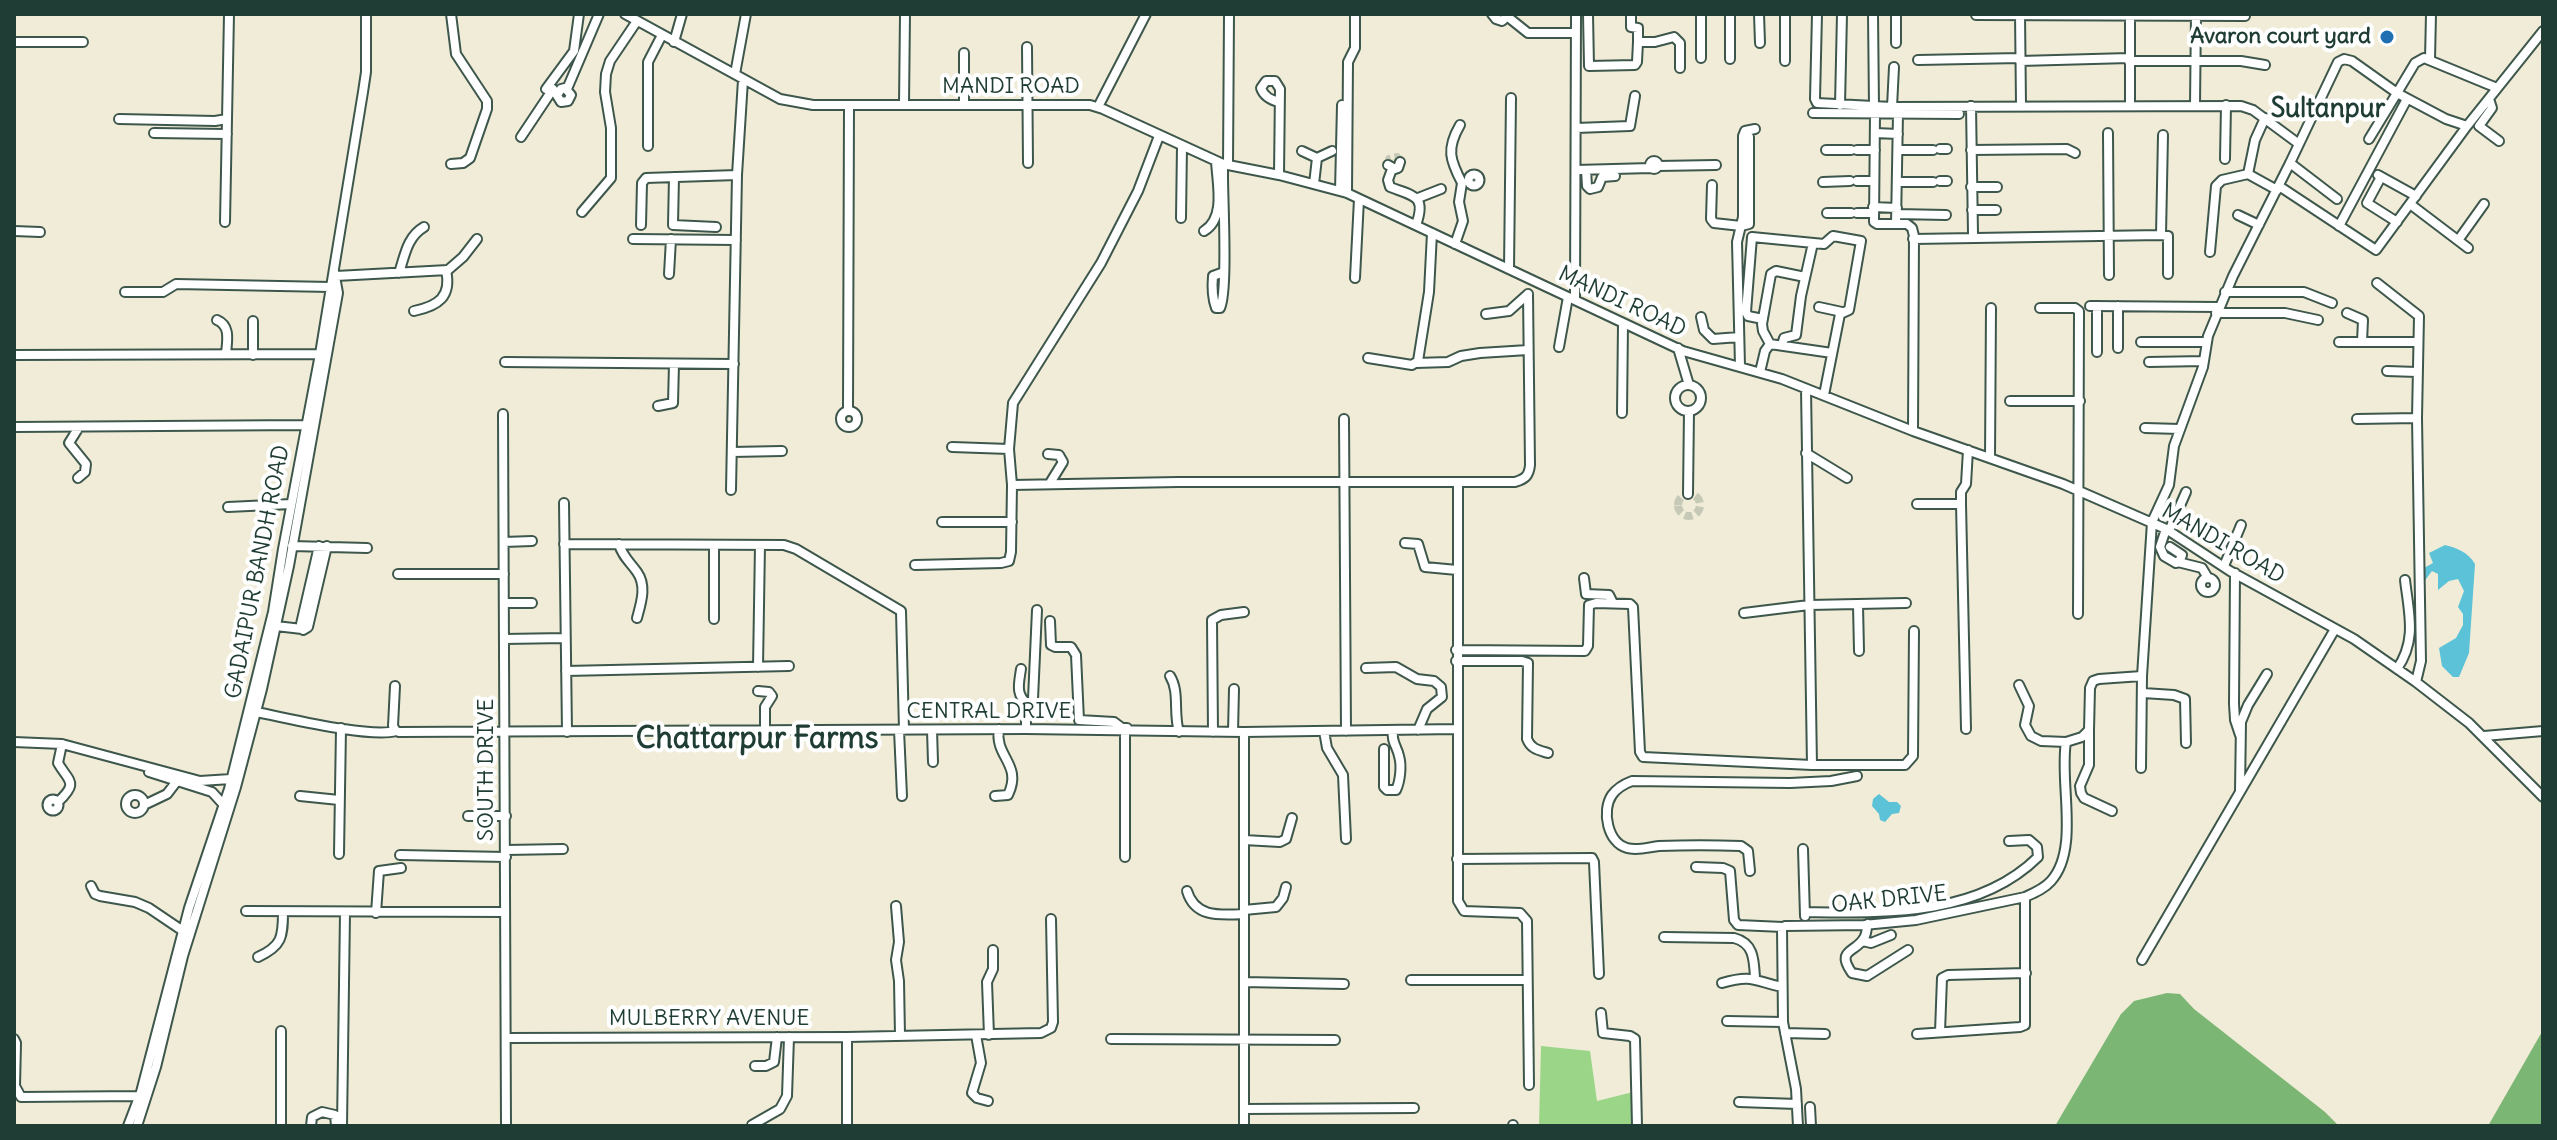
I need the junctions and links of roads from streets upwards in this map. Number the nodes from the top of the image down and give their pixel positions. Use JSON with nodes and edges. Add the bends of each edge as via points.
{"nodes":[{"id":1,"x":229,"y":14,"type":"edge"},
{"id":2,"x":366,"y":14,"type":"edge"},
{"id":3,"x":451,"y":14,"type":"edge"},
{"id":4,"x":579,"y":14,"type":"edge"},
{"id":5,"x":599,"y":14,"type":"edge"},
{"id":6,"x":625,"y":14,"type":"edge"},
{"id":7,"x":682,"y":14,"type":"edge"},
{"id":8,"x":746,"y":14,"type":"edge"},
{"id":9,"x":905,"y":14,"type":"edge"},
{"id":10,"x":1146,"y":14,"type":"edge"},
{"id":11,"x":1229,"y":14,"type":"edge"},
{"id":12,"x":1355,"y":14,"type":"edge"},
{"id":13,"x":1492,"y":14,"type":"edge"},
{"id":14,"x":1631,"y":14,"type":"edge"},
{"id":15,"x":1701,"y":14,"type":"edge"},
{"id":16,"x":1730,"y":14,"type":"edge"},
{"id":17,"x":1759,"y":14,"type":"edge"},
{"id":18,"x":1785,"y":14,"type":"edge"},
{"id":19,"x":1817,"y":14,"type":"edge"},
{"id":20,"x":1842,"y":14,"type":"edge"},
{"id":21,"x":1873,"y":14,"type":"edge"},
{"id":22,"x":1896,"y":14,"type":"edge"},
{"id":23,"x":2431,"y":14,"type":"edge"},
{"id":24,"x":1976,"y":15,"type":"edge"},
{"id":25,"x":2020,"y":15,"type":"edge"},
{"id":26,"x":2196,"y":15,"type":"edge"},
{"id":27,"x":1509,"y":16,"type":"edge"},
{"id":28,"x":2130,"y":16,"type":"edge"},
{"id":29,"x":2245,"y":16,"type":"dead end"},
{"id":30,"x":1576,"y":17,"type":"edge"},
{"id":31,"x":1588,"y":17,"type":"edge"},
{"id":32,"x":637,"y":21,"type":"junction"},
{"id":33,"x":2543,"y":31,"type":"edge"},
{"id":34,"x":1576,"y":33,"type":"junction"},
{"id":35,"x":662,"y":35,"type":"junction"},
{"id":36,"x":14,"y":42,"type":"edge"},
{"id":37,"x":83,"y":42,"type":"dead end"},
{"id":38,"x":674,"y":42,"type":"junction"},
{"id":39,"x":1638,"y":42,"type":"junction"},
{"id":40,"x":1760,"y":43,"type":"dead end"},
{"id":41,"x":1896,"y":43,"type":"dead end"},
{"id":42,"x":1027,"y":47,"type":"dead end"},
{"id":43,"x":964,"y":53,"type":"dead end"},
{"id":44,"x":1701,"y":58,"type":"dead end"},
{"id":45,"x":1730,"y":59,"type":"dead end"},
{"id":46,"x":2020,"y":59,"type":"junction"},
{"id":47,"x":2129,"y":59,"type":"junction"},
{"id":48,"x":2430,"y":59,"type":"junction"},
{"id":49,"x":1918,"y":60,"type":"dead end"},
{"id":50,"x":1785,"y":61,"type":"dead end"},
{"id":51,"x":2196,"y":61,"type":"junction"},
{"id":52,"x":2265,"y":65,"type":"dead end"},
{"id":53,"x":1894,"y":67,"type":"dead end"},
{"id":54,"x":1680,"y":68,"type":"dead end"},
{"id":55,"x":739,"y":77,"type":"junction"},
{"id":56,"x":1343,"y":80,"type":"dead end"},
{"id":57,"x":2497,"y":88,"type":"junction"},
{"id":58,"x":546,"y":89,"type":"dead end"},
{"id":59,"x":2397,"y":93,"type":"junction"},
{"id":60,"x":1635,"y":96,"type":"dead end"},
{"id":61,"x":1511,"y":98,"type":"dead end"},
{"id":62,"x":2407,"y":99,"type":"junction"},
{"id":63,"x":2489,"y":99,"type":"junction"},
{"id":64,"x":1279,"y":102,"type":"dead end"},
{"id":65,"x":904,"y":104,"type":"junction"},
{"id":66,"x":964,"y":104,"type":"junction"},
{"id":67,"x":1027,"y":104,"type":"junction"},
{"id":68,"x":849,"y":105,"type":"junction"},
{"id":69,"x":1840,"y":105,"type":"junction"},
{"id":70,"x":2021,"y":105,"type":"junction"},
{"id":71,"x":2130,"y":105,"type":"junction"},
{"id":72,"x":2195,"y":105,"type":"junction"},
{"id":73,"x":2226,"y":105,"type":"junction"},
{"id":74,"x":1971,"y":106,"type":"junction"},
{"id":75,"x":1098,"y":107,"type":"junction"},
{"id":76,"x":1875,"y":110,"type":"junction"},
{"id":77,"x":1895,"y":110,"type":"junction"},
{"id":78,"x":1813,"y":113,"type":"dead end"},
{"id":79,"x":1959,"y":114,"type":"dead end"},
{"id":80,"x":2265,"y":118,"type":"junction"},
{"id":81,"x":119,"y":119,"type":"dead end"},
{"id":82,"x":227,"y":119,"type":"junction"},
{"id":83,"x":1460,"y":125,"type":"dead end"},
{"id":84,"x":2467,"y":126,"type":"junction"},
{"id":85,"x":1576,"y":128,"type":"junction"},
{"id":86,"x":154,"y":133,"type":"dead end"},
{"id":87,"x":1752,"y":133,"type":"dead end"},
{"id":88,"x":1875,"y":133,"type":"junction"},
{"id":89,"x":2108,"y":133,"type":"dead end"},
{"id":90,"x":227,"y":134,"type":"junction"},
{"id":91,"x":1898,"y":134,"type":"junction"},
{"id":92,"x":2163,"y":135,"type":"dead end"},
{"id":93,"x":1159,"y":136,"type":"junction"},
{"id":94,"x":521,"y":137,"type":"dead end"},
{"id":95,"x":2369,"y":139,"type":"dead end"},
{"id":96,"x":2499,"y":141,"type":"dead end"},
{"id":97,"x":2299,"y":144,"type":"junction"},
{"id":98,"x":648,"y":146,"type":"dead end"},
{"id":99,"x":1182,"y":146,"type":"junction"},
{"id":100,"x":1940,"y":149,"type":"dead end"},
{"id":101,"x":1826,"y":150,"type":"dead end"},
{"id":102,"x":1875,"y":150,"type":"junction"},
{"id":103,"x":1898,"y":150,"type":"junction"},
{"id":104,"x":1971,"y":150,"type":"junction"},
{"id":105,"x":1302,"y":151,"type":"dead end"},
{"id":106,"x":1332,"y":151,"type":"dead end"},
{"id":107,"x":2075,"y":153,"type":"dead end"},
{"id":108,"x":1317,"y":158,"type":"junction"},
{"id":109,"x":2225,"y":159,"type":"dead end"},
{"id":110,"x":1400,"y":162,"type":"dead end"},
{"id":111,"x":1028,"y":163,"type":"dead end"},
{"id":112,"x":1222,"y":163,"type":"junction"},
{"id":113,"x":2290,"y":163,"type":"junction"},
{"id":114,"x":451,"y":164,"type":"dead end"},
{"id":115,"x":1716,"y":165,"type":"dead end"},
{"id":116,"x":1576,"y":170,"type":"junction"},
{"id":117,"x":1586,"y":170,"type":"junction"},
{"id":118,"x":2370,"y":170,"type":"junction"},
{"id":119,"x":2248,"y":174,"type":"junction"},
{"id":120,"x":737,"y":175,"type":"junction"},
{"id":121,"x":1279,"y":175,"type":"junction"},
{"id":122,"x":1615,"y":176,"type":"dead end"},
{"id":123,"x":674,"y":177,"type":"junction"},
{"id":124,"x":2381,"y":177,"type":"junction"},
{"id":125,"x":1874,"y":181,"type":"junction"},
{"id":126,"x":1940,"y":181,"type":"dead end"},
{"id":127,"x":1823,"y":182,"type":"dead end"},
{"id":128,"x":1897,"y":182,"type":"junction"},
{"id":129,"x":1314,"y":184,"type":"junction"},
{"id":130,"x":1712,"y":185,"type":"dead end"},
{"id":131,"x":1971,"y":187,"type":"junction"},
{"id":132,"x":1997,"y":187,"type":"dead end"},
{"id":133,"x":2278,"y":188,"type":"junction"},
{"id":134,"x":1441,"y":189,"type":"dead end"},
{"id":135,"x":1343,"y":192,"type":"junction"},
{"id":136,"x":1418,"y":198,"type":"junction"},
{"id":137,"x":1359,"y":199,"type":"junction"},
{"id":138,"x":2337,"y":199,"type":"dead end"},
{"id":139,"x":2413,"y":200,"type":"junction"},
{"id":140,"x":2484,"y":204,"type":"dead end"},
{"id":141,"x":1873,"y":210,"type":"junction"},
{"id":142,"x":1972,"y":210,"type":"junction"},
{"id":143,"x":1996,"y":210,"type":"dead end"},
{"id":144,"x":1897,"y":211,"type":"junction"},
{"id":145,"x":582,"y":212,"type":"dead end"},
{"id":146,"x":1827,"y":213,"type":"dead end"},
{"id":147,"x":1946,"y":215,"type":"dead end"},
{"id":148,"x":2238,"y":215,"type":"dead end"},
{"id":149,"x":1181,"y":218,"type":"dead end"},
{"id":150,"x":225,"y":222,"type":"dead end"},
{"id":151,"x":2397,"y":222,"type":"junction"},
{"id":152,"x":1896,"y":224,"type":"junction"},
{"id":153,"x":641,"y":225,"type":"dead end"},
{"id":154,"x":1416,"y":225,"type":"junction"},
{"id":155,"x":2259,"y":225,"type":"junction"},
{"id":156,"x":1741,"y":226,"type":"junction"},
{"id":157,"x":2339,"y":226,"type":"junction"},
{"id":158,"x":424,"y":227,"type":"dead end"},
{"id":159,"x":716,"y":227,"type":"dead end"},
{"id":160,"x":14,"y":231,"type":"edge"},
{"id":161,"x":1204,"y":231,"type":"dead end"},
{"id":162,"x":40,"y":232,"type":"dead end"},
{"id":163,"x":1432,"y":233,"type":"junction"},
{"id":164,"x":1973,"y":234,"type":"junction"},
{"id":165,"x":1990,"y":234,"type":"dead end"},
{"id":166,"x":2161,"y":235,"type":"junction"},
{"id":167,"x":2109,"y":236,"type":"junction"},
{"id":168,"x":1913,"y":238,"type":"junction"},
{"id":169,"x":477,"y":239,"type":"dead end"},
{"id":170,"x":633,"y":239,"type":"dead end"},
{"id":171,"x":671,"y":239,"type":"junction"},
{"id":172,"x":2459,"y":239,"type":"junction"},
{"id":173,"x":736,"y":240,"type":"junction"},
{"id":174,"x":1813,"y":243,"type":"junction"},
{"id":175,"x":1455,"y":244,"type":"junction"},
{"id":176,"x":2468,"y":248,"type":"dead end"},
{"id":177,"x":2210,"y":252,"type":"dead end"},
{"id":178,"x":1509,"y":269,"type":"junction"},
{"id":179,"x":446,"y":270,"type":"junction"},
{"id":180,"x":1224,"y":272,"type":"dead end"},
{"id":181,"x":335,"y":273,"type":"junction"},
{"id":182,"x":399,"y":273,"type":"junction"},
{"id":183,"x":669,"y":274,"type":"dead end"},
{"id":184,"x":2168,"y":274,"type":"dead end"},
{"id":185,"x":2109,"y":275,"type":"dead end"},
{"id":186,"x":1805,"y":277,"type":"junction"},
{"id":187,"x":1355,"y":278,"type":"dead end"},
{"id":188,"x":2377,"y":283,"type":"dead end"},
{"id":189,"x":331,"y":287,"type":"junction"},
{"id":190,"x":125,"y":292,"type":"dead end"},
{"id":191,"x":2225,"y":292,"type":"junction"},
{"id":192,"x":1572,"y":298,"type":"junction"},
{"id":193,"x":2332,"y":303,"type":"dead end"},
{"id":194,"x":2118,"y":306,"type":"junction"},
{"id":195,"x":1819,"y":307,"type":"dead end"},
{"id":196,"x":1991,"y":308,"type":"dead end"},
{"id":197,"x":2040,"y":308,"type":"dead end"},
{"id":198,"x":2217,"y":310,"type":"junction"},
{"id":199,"x":414,"y":311,"type":"dead end"},
{"id":200,"x":1842,"y":312,"type":"junction"},
{"id":201,"x":2347,"y":313,"type":"dead end"},
{"id":202,"x":1486,"y":314,"type":"dead end"},
{"id":203,"x":1701,"y":317,"type":"dead end"},
{"id":204,"x":1763,"y":319,"type":"junction"},
{"id":205,"x":217,"y":320,"type":"dead end"},
{"id":206,"x":2318,"y":320,"type":"dead end"},
{"id":207,"x":253,"y":321,"type":"dead end"},
{"id":208,"x":1623,"y":324,"type":"junction"},
{"id":209,"x":1739,"y":337,"type":"junction"},
{"id":210,"x":2141,"y":342,"type":"dead end"},
{"id":211,"x":2206,"y":342,"type":"junction"},
{"id":212,"x":2339,"y":342,"type":"dead end"},
{"id":213,"x":2362,"y":342,"type":"junction"},
{"id":214,"x":2418,"y":342,"type":"junction"},
{"id":215,"x":1770,"y":344,"type":"junction"},
{"id":216,"x":1782,"y":345,"type":"junction"},
{"id":217,"x":1559,"y":347,"type":"dead end"},
{"id":218,"x":1678,"y":348,"type":"junction"},
{"id":219,"x":2118,"y":348,"type":"dead end"},
{"id":220,"x":1528,"y":350,"type":"junction"},
{"id":221,"x":2097,"y":352,"type":"dead end"},
{"id":222,"x":1832,"y":353,"type":"junction"},
{"id":223,"x":226,"y":354,"type":"junction"},
{"id":224,"x":320,"y":354,"type":"junction"},
{"id":225,"x":14,"y":355,"type":"edge"},
{"id":226,"x":253,"y":355,"type":"junction"},
{"id":227,"x":1368,"y":358,"type":"dead end"},
{"id":228,"x":2204,"y":361,"type":"junction"},
{"id":229,"x":505,"y":362,"type":"dead end"},
{"id":230,"x":2149,"y":362,"type":"dead end"},
{"id":231,"x":1416,"y":363,"type":"junction"},
{"id":232,"x":674,"y":364,"type":"junction"},
{"id":233,"x":734,"y":364,"type":"junction"},
{"id":234,"x":1740,"y":366,"type":"junction"},
{"id":235,"x":2387,"y":371,"type":"dead end"},
{"id":236,"x":1760,"y":372,"type":"junction"},
{"id":237,"x":2417,"y":372,"type":"junction"},
{"id":238,"x":1689,"y":385,"type":"junction"},
{"id":239,"x":1806,"y":389,"type":"junction"},
{"id":240,"x":1824,"y":395,"type":"junction"},
{"id":241,"x":2010,"y":401,"type":"dead end"},
{"id":242,"x":2080,"y":401,"type":"junction"},
{"id":243,"x":658,"y":406,"type":"dead end"},
{"id":244,"x":848,"y":411,"type":"dead end"},
{"id":245,"x":1689,"y":411,"type":"junction"},
{"id":246,"x":1622,"y":413,"type":"dead end"},
{"id":247,"x":503,"y":414,"type":"dead end"},
{"id":248,"x":2417,"y":418,"type":"junction"},
{"id":249,"x":1344,"y":419,"type":"dead end"},
{"id":250,"x":2357,"y":419,"type":"dead end"},
{"id":251,"x":306,"y":425,"type":"junction"},
{"id":252,"x":14,"y":427,"type":"edge"},
{"id":253,"x":79,"y":427,"type":"junction"},
{"id":254,"x":2145,"y":428,"type":"dead end"},
{"id":255,"x":2180,"y":429,"type":"junction"},
{"id":256,"x":1913,"y":431,"type":"junction"},
{"id":257,"x":952,"y":447,"type":"dead end"},
{"id":258,"x":1009,"y":449,"type":"junction"},
{"id":259,"x":1968,"y":450,"type":"junction"},
{"id":260,"x":782,"y":451,"type":"dead end"},
{"id":261,"x":732,"y":452,"type":"junction"},
{"id":262,"x":1806,"y":453,"type":"junction"},
{"id":263,"x":1048,"y":454,"type":"dead end"},
{"id":264,"x":1990,"y":458,"type":"junction"},
{"id":265,"x":78,"y":478,"type":"dead end"},
{"id":266,"x":1847,"y":478,"type":"dead end"},
{"id":267,"x":1346,"y":482,"type":"junction"},
{"id":268,"x":1458,"y":482,"type":"junction"},
{"id":269,"x":1050,"y":483,"type":"junction"},
{"id":270,"x":1012,"y":485,"type":"junction"},
{"id":271,"x":731,"y":490,"type":"dead end"},
{"id":272,"x":2079,"y":491,"type":"junction"},
{"id":273,"x":2186,"y":492,"type":"dead end"},
{"id":274,"x":1688,"y":494,"type":"dead end"},
{"id":275,"x":564,"y":503,"type":"dead end"},
{"id":276,"x":291,"y":504,"type":"junction"},
{"id":277,"x":1917,"y":504,"type":"dead end"},
{"id":278,"x":1961,"y":504,"type":"junction"},
{"id":279,"x":228,"y":507,"type":"dead end"},
{"id":280,"x":942,"y":522,"type":"dead end"},
{"id":281,"x":1012,"y":522,"type":"junction"},
{"id":282,"x":2152,"y":522,"type":"junction"},
{"id":283,"x":2241,"y":525,"type":"dead end"},
{"id":284,"x":2168,"y":530,"type":"junction"},
{"id":285,"x":532,"y":541,"type":"dead end"},
{"id":286,"x":504,"y":542,"type":"junction"},
{"id":287,"x":1405,"y":543,"type":"dead end"},
{"id":288,"x":564,"y":544,"type":"junction"},
{"id":289,"x":619,"y":544,"type":"junction"},
{"id":290,"x":714,"y":545,"type":"junction"},
{"id":291,"x":760,"y":545,"type":"junction"},
{"id":292,"x":292,"y":546,"type":"junction"},
{"id":293,"x":323,"y":546,"type":"junction"},
{"id":294,"x":2170,"y":547,"type":"dead end"},
{"id":295,"x":367,"y":548,"type":"dead end"},
{"id":296,"x":2178,"y":562,"type":"junction"},
{"id":297,"x":915,"y":565,"type":"dead end"},
{"id":298,"x":2224,"y":566,"type":"junction"},
{"id":299,"x":1457,"y":570,"type":"junction"},
{"id":300,"x":2235,"y":573,"type":"junction"},
{"id":301,"x":398,"y":574,"type":"dead end"},
{"id":302,"x":504,"y":574,"type":"junction"},
{"id":303,"x":1584,"y":578,"type":"dead end"},
{"id":304,"x":2208,"y":578,"type":"dead end"},
{"id":305,"x":2405,"y":580,"type":"dead end"},
{"id":306,"x":505,"y":603,"type":"junction"},
{"id":307,"x":532,"y":603,"type":"dead end"},
{"id":308,"x":1613,"y":603,"type":"junction"},
{"id":309,"x":1906,"y":603,"type":"dead end"},
{"id":310,"x":1809,"y":605,"type":"junction"},
{"id":311,"x":1858,"y":605,"type":"junction"},
{"id":312,"x":1037,"y":610,"type":"dead end"},
{"id":313,"x":1244,"y":612,"type":"dead end"},
{"id":314,"x":1744,"y":613,"type":"dead end"},
{"id":315,"x":2078,"y":614,"type":"dead end"},
{"id":316,"x":637,"y":618,"type":"dead end"},
{"id":317,"x":714,"y":619,"type":"dead end"},
{"id":318,"x":1050,"y":621,"type":"dead end"},
{"id":319,"x":276,"y":626,"type":"junction"},
{"id":320,"x":2335,"y":629,"type":"junction"},
{"id":321,"x":1914,"y":631,"type":"dead end"},
{"id":322,"x":565,"y":638,"type":"junction"},
{"id":323,"x":504,"y":639,"type":"junction"},
{"id":324,"x":1456,"y":650,"type":"junction"},
{"id":325,"x":1859,"y":651,"type":"dead end"},
{"id":326,"x":1456,"y":661,"type":"junction"},
{"id":327,"x":789,"y":666,"type":"dead end"},
{"id":328,"x":758,"y":667,"type":"junction"},
{"id":329,"x":1366,"y":668,"type":"dead end"},
{"id":330,"x":1021,"y":669,"type":"dead end"},
{"id":331,"x":2397,"y":669,"type":"junction"},
{"id":332,"x":566,"y":671,"type":"junction"},
{"id":333,"x":2267,"y":674,"type":"dead end"},
{"id":334,"x":1170,"y":676,"type":"dead end"},
{"id":335,"x":2142,"y":676,"type":"junction"},
{"id":336,"x":2416,"y":682,"type":"junction"},
{"id":337,"x":2019,"y":685,"type":"dead end"},
{"id":338,"x":395,"y":686,"type":"dead end"},
{"id":339,"x":1234,"y":689,"type":"dead end"},
{"id":340,"x":758,"y":691,"type":"dead end"},
{"id":341,"x":2143,"y":693,"type":"junction"},
{"id":342,"x":1028,"y":704,"type":"junction"},
{"id":343,"x":256,"y":712,"type":"junction"},
{"id":344,"x":341,"y":728,"type":"junction"},
{"id":345,"x":999,"y":729,"type":"junction"},
{"id":346,"x":1026,"y":729,"type":"junction"},
{"id":347,"x":1456,"y":729,"type":"junction"},
{"id":348,"x":1966,"y":729,"type":"dead end"},
{"id":349,"x":902,"y":730,"type":"junction"},
{"id":350,"x":932,"y":730,"type":"junction"},
{"id":351,"x":1393,"y":730,"type":"junction"},
{"id":352,"x":1418,"y":730,"type":"junction"},
{"id":353,"x":2089,"y":730,"type":"junction"},
{"id":354,"x":396,"y":731,"type":"junction"},
{"id":355,"x":765,"y":731,"type":"junction"},
{"id":356,"x":1125,"y":731,"type":"junction"},
{"id":357,"x":1139,"y":731,"type":"junction"},
{"id":358,"x":1324,"y":731,"type":"junction"},
{"id":359,"x":1346,"y":731,"type":"junction"},
{"id":360,"x":2543,"y":731,"type":"edge"},
{"id":361,"x":506,"y":732,"type":"junction"},
{"id":362,"x":567,"y":732,"type":"junction"},
{"id":363,"x":1179,"y":732,"type":"junction"},
{"id":364,"x":1213,"y":732,"type":"junction"},
{"id":365,"x":1233,"y":732,"type":"junction"},
{"id":366,"x":1244,"y":732,"type":"junction"},
{"id":367,"x":2240,"y":735,"type":"junction"},
{"id":368,"x":2484,"y":736,"type":"junction"},
{"id":369,"x":14,"y":742,"type":"edge"},
{"id":370,"x":2066,"y":742,"type":"junction"},
{"id":371,"x":2186,"y":743,"type":"dead end"},
{"id":372,"x":62,"y":744,"type":"junction"},
{"id":373,"x":1384,"y":749,"type":"dead end"},
{"id":374,"x":1548,"y":753,"type":"dead end"},
{"id":375,"x":933,"y":762,"type":"dead end"},
{"id":376,"x":135,"y":763,"type":"junction"},
{"id":377,"x":1812,"y":765,"type":"junction"},
{"id":378,"x":2141,"y":768,"type":"dead end"},
{"id":379,"x":1857,"y":776,"type":"dead end"},
{"id":380,"x":231,"y":779,"type":"junction"},
{"id":381,"x":177,"y":781,"type":"junction"},
{"id":382,"x":2240,"y":792,"type":"junction"},
{"id":383,"x":300,"y":796,"type":"dead end"},
{"id":384,"x":902,"y":796,"type":"dead end"},
{"id":385,"x":995,"y":796,"type":"dead end"},
{"id":386,"x":2543,"y":797,"type":"edge"},
{"id":387,"x":339,"y":800,"type":"junction"},
{"id":388,"x":58,"y":802,"type":"dead end"},
{"id":389,"x":223,"y":804,"type":"junction"},
{"id":390,"x":144,"y":805,"type":"dead end"},
{"id":391,"x":2112,"y":811,"type":"dead end"},
{"id":392,"x":468,"y":816,"type":"dead end"},
{"id":393,"x":506,"y":816,"type":"junction"},
{"id":394,"x":1292,"y":818,"type":"dead end"},
{"id":395,"x":1346,"y":839,"type":"dead end"},
{"id":396,"x":1244,"y":840,"type":"junction"},
{"id":397,"x":2009,"y":841,"type":"dead end"},
{"id":398,"x":563,"y":849,"type":"dead end"},
{"id":399,"x":1803,"y":849,"type":"dead end"},
{"id":400,"x":506,"y":853,"type":"junction"},
{"id":401,"x":339,"y":854,"type":"dead end"},
{"id":402,"x":400,"y":855,"type":"dead end"},
{"id":403,"x":1125,"y":857,"type":"dead end"},
{"id":404,"x":1457,"y":859,"type":"junction"},
{"id":405,"x":1696,"y":867,"type":"dead end"},
{"id":406,"x":401,"y":868,"type":"dead end"},
{"id":407,"x":1750,"y":871,"type":"dead end"},
{"id":408,"x":91,"y":886,"type":"dead end"},
{"id":409,"x":1286,"y":887,"type":"dead end"},
{"id":410,"x":1187,"y":891,"type":"dead end"},
{"id":411,"x":2025,"y":897,"type":"junction"},
{"id":412,"x":896,"y":906,"type":"dead end"},
{"id":413,"x":246,"y":911,"type":"dead end"},
{"id":414,"x":283,"y":912,"type":"junction"},
{"id":415,"x":505,"y":912,"type":"junction"},
{"id":416,"x":1244,"y":912,"type":"junction"},
{"id":417,"x":1805,"y":912,"type":"junction"},
{"id":418,"x":345,"y":913,"type":"junction"},
{"id":419,"x":376,"y":913,"type":"junction"},
{"id":420,"x":1051,"y":919,"type":"dead end"},
{"id":421,"x":1868,"y":924,"type":"junction"},
{"id":422,"x":1806,"y":925,"type":"junction"},
{"id":423,"x":1783,"y":927,"type":"junction"},
{"id":424,"x":183,"y":931,"type":"junction"},
{"id":425,"x":1891,"y":935,"type":"dead end"},
{"id":426,"x":1664,"y":937,"type":"dead end"},
{"id":427,"x":1863,"y":941,"type":"junction"},
{"id":428,"x":993,"y":950,"type":"dead end"},
{"id":429,"x":1908,"y":950,"type":"dead end"},
{"id":430,"x":258,"y":957,"type":"dead end"},
{"id":431,"x":2142,"y":960,"type":"dead end"},
{"id":432,"x":2026,"y":973,"type":"junction"},
{"id":433,"x":1599,"y":974,"type":"dead end"},
{"id":434,"x":1755,"y":978,"type":"junction"},
{"id":435,"x":1411,"y":980,"type":"dead end"},
{"id":436,"x":1527,"y":980,"type":"junction"},
{"id":437,"x":1244,"y":982,"type":"junction"},
{"id":438,"x":1722,"y":983,"type":"dead end"},
{"id":439,"x":1344,"y":984,"type":"dead end"},
{"id":440,"x":1782,"y":987,"type":"junction"},
{"id":441,"x":1601,"y":1013,"type":"dead end"},
{"id":442,"x":1727,"y":1021,"type":"dead end"},
{"id":443,"x":1783,"y":1022,"type":"junction"},
{"id":444,"x":281,"y":1031,"type":"dead end"},
{"id":445,"x":1940,"y":1032,"type":"junction"},
{"id":446,"x":1785,"y":1033,"type":"junction"},
{"id":447,"x":1825,"y":1034,"type":"dead end"},
{"id":448,"x":1917,"y":1034,"type":"dead end"},
{"id":449,"x":976,"y":1035,"type":"junction"},
{"id":450,"x":989,"y":1035,"type":"junction"},
{"id":451,"x":900,"y":1036,"type":"junction"},
{"id":452,"x":777,"y":1037,"type":"junction"},
{"id":453,"x":789,"y":1037,"type":"junction"},
{"id":454,"x":847,"y":1037,"type":"junction"},
{"id":455,"x":506,"y":1038,"type":"junction"},
{"id":456,"x":14,"y":1039,"type":"edge"},
{"id":457,"x":1111,"y":1039,"type":"dead end"},
{"id":458,"x":1244,"y":1039,"type":"junction"},
{"id":459,"x":1335,"y":1040,"type":"dead end"},
{"id":460,"x":755,"y":1066,"type":"dead end"},
{"id":461,"x":1529,"y":1085,"type":"dead end"},
{"id":462,"x":140,"y":1094,"type":"junction"},
{"id":463,"x":988,"y":1101,"type":"dead end"},
{"id":464,"x":1739,"y":1102,"type":"dead end"},
{"id":465,"x":1797,"y":1104,"type":"junction"},
{"id":466,"x":1810,"y":1107,"type":"dead end"},
{"id":467,"x":1414,"y":1108,"type":"dead end"},
{"id":468,"x":1244,"y":1109,"type":"junction"},
{"id":469,"x":752,"y":1125,"type":"edge"},
{"id":470,"x":128,"y":1126,"type":"edge"},
{"id":471,"x":137,"y":1126,"type":"edge"},
{"id":472,"x":281,"y":1126,"type":"edge"},
{"id":473,"x":311,"y":1126,"type":"edge"},
{"id":474,"x":339,"y":1126,"type":"edge"},
{"id":475,"x":506,"y":1126,"type":"edge"},
{"id":476,"x":847,"y":1126,"type":"edge"},
{"id":477,"x":1244,"y":1126,"type":"edge"},
{"id":478,"x":1637,"y":1126,"type":"edge"},
{"id":479,"x":1798,"y":1126,"type":"edge"},
{"id":480,"x":1811,"y":1126,"type":"edge"}],
"edges":[{"from":1,"to":82,"type":"street"},
{"from":2,"to":181,"type":"street","name":"GADAIPUR BANDH ROAD","via":[[365,82]]},
{"from":3,"to":114,"type":"street","via":[[456,54],[487,105],[470,158]]},
{"from":4,"to":58,"type":"street","via":[[574,51]]},
{"from":5,"to":94,"type":"street","via":[[567,89],[557,95],[553,89]]},
{"from":6,"to":32,"type":"street","name":"MANDI ROAD"},
{"from":7,"to":38,"type":"street"},
{"from":8,"to":55,"type":"street"},
{"from":9,"to":65,"type":"street"},
{"from":10,"to":75,"type":"street"},
{"from":11,"to":112,"type":"street"},
{"from":12,"to":135,"type":"street"},
{"from":13,"to":27,"type":"street","via":[[1498,20]]},
{"from":14,"to":39,"type":"street"},
{"from":15,"to":44,"type":"street"},
{"from":16,"to":45,"type":"street"},
{"from":17,"to":40,"type":"street"},
{"from":18,"to":50,"type":"street"},
{"from":19,"to":69,"type":"street","via":[[1815,102]]},
{"from":20,"to":69,"type":"street"},
{"from":21,"to":76,"type":"street"},
{"from":22,"to":41,"type":"street"},
{"from":23,"to":48,"type":"street"},
{"from":24,"to":25,"type":"street"},
{"from":25,"to":28,"type":"street"},
{"from":25,"to":46,"type":"street"},
{"from":26,"to":28,"type":"street"},
{"from":26,"to":29,"type":"street"},
{"from":26,"to":51,"type":"street"},
{"from":27,"to":34,"type":"street","via":[[1528,33]]},
{"from":28,"to":47,"type":"street"},
{"from":30,"to":31,"type":"street"},
{"from":30,"to":34,"type":"street"},
{"from":31,"to":39,"type":"street","via":[[1589,66],[1635,65]]},
{"from":32,"to":35,"type":"street","name":"MANDI ROAD"},
{"from":32,"to":145,"type":"street","via":[[606,74],[611,178]]},
{"from":33,"to":57,"type":"street"},
{"from":34,"to":85,"type":"street"},
{"from":35,"to":38,"type":"street","name":"MANDI ROAD"},
{"from":35,"to":98,"type":"street","via":[[648,62]]},
{"from":36,"to":37,"type":"street"},
{"from":38,"to":55,"type":"street","name":"MANDI ROAD"},
{"from":39,"to":54,"type":"street","via":[[1676,37]]},
{"from":42,"to":67,"type":"street"},
{"from":43,"to":66,"type":"street"},
{"from":46,"to":47,"type":"street"},
{"from":46,"to":49,"type":"street"},
{"from":46,"to":70,"type":"street"},
{"from":47,"to":51,"type":"street"},
{"from":47,"to":71,"type":"street"},
{"from":48,"to":57,"type":"street"},
{"from":48,"to":59,"type":"street","via":[[2418,60]]},
{"from":51,"to":52,"type":"street"},
{"from":51,"to":72,"type":"street"},
{"from":53,"to":77,"type":"street"},
{"from":55,"to":68,"type":"street","name":"MANDI ROAD","via":[[791,103]]},
{"from":55,"to":120,"type":"street"},
{"from":56,"to":135,"type":"street"},
{"from":57,"to":63,"type":"street"},
{"from":59,"to":62,"type":"street"},
{"from":59,"to":95,"type":"street"},
{"from":59,"to":97,"type":"street","via":[[2352,61],[2339,60]]},
{"from":60,"to":85,"type":"street","via":[[1630,126]]},
{"from":61,"to":178,"type":"street"},
{"from":62,"to":84,"type":"street"},
{"from":62,"to":118,"type":"street"},
{"from":63,"to":84,"type":"street"},
{"from":63,"to":96,"type":"street","via":[[2492,108],[2479,126]]},
{"from":64,"to":121,"type":"street"},
{"from":65,"to":66,"type":"street","name":"MANDI ROAD"},
{"from":65,"to":68,"type":"street","name":"MANDI ROAD"},
{"from":66,"to":67,"type":"street","name":"MANDI ROAD"},
{"from":67,"to":75,"type":"street","name":"MANDI ROAD"},
{"from":67,"to":111,"type":"street"},
{"from":68,"to":244,"type":"street"},
{"from":69,"to":76,"type":"street"},
{"from":70,"to":71,"type":"street"},
{"from":70,"to":74,"type":"street"},
{"from":71,"to":72,"type":"street"},
{"from":72,"to":73,"type":"street"},
{"from":73,"to":80,"type":"street","via":[[2249,107]]},
{"from":73,"to":109,"type":"street"},
{"from":74,"to":77,"type":"street"},
{"from":74,"to":104,"type":"street"},
{"from":75,"to":93,"type":"street","name":"MANDI ROAD"},
{"from":76,"to":77,"type":"street"},
{"from":76,"to":78,"type":"street"},
{"from":76,"to":88,"type":"street"},
{"from":77,"to":79,"type":"street"},
{"from":77,"to":91,"type":"street"},
{"from":80,"to":97,"type":"street"},
{"from":80,"to":119,"type":"street"},
{"from":81,"to":82,"type":"street"},
{"from":82,"to":90,"type":"street"},
{"from":83,"to":175,"type":"street","via":[[1451,154],[1453,169],[1465,183],[1459,202],[1463,221]]},
{"from":84,"to":139,"type":"street"},
{"from":85,"to":116,"type":"street"},
{"from":86,"to":90,"type":"street"},
{"from":87,"to":156,"type":"street","via":[[1743,133]]},
{"from":88,"to":91,"type":"street"},
{"from":88,"to":102,"type":"street"},
{"from":89,"to":167,"type":"street"},
{"from":90,"to":150,"type":"street"},
{"from":91,"to":103,"type":"street"},
{"from":92,"to":166,"type":"street"},
{"from":93,"to":99,"type":"street","name":"MANDI ROAD"},
{"from":93,"to":258,"type":"street","via":[[1101,263],[1015,399]]},
{"from":97,"to":113,"type":"street"},
{"from":99,"to":112,"type":"street","name":"MANDI ROAD"},
{"from":99,"to":149,"type":"street"},
{"from":100,"to":103,"type":"street"},
{"from":101,"to":102,"type":"street"},
{"from":102,"to":125,"type":"street"},
{"from":103,"to":128,"type":"street"},
{"from":104,"to":107,"type":"street"},
{"from":104,"to":131,"type":"street"},
{"from":105,"to":108,"type":"street"},
{"from":106,"to":108,"type":"street"},
{"from":108,"to":129,"type":"street"},
{"from":110,"to":136,"type":"street","via":[[1398,168],[1390,167],[1390,187]]},
{"from":112,"to":121,"type":"street","name":"MANDI ROAD"},
{"from":112,"to":161,"type":"street","via":[[1217,216]]},
{"from":112,"to":180,"type":"street"},
{"from":113,"to":133,"type":"street"},
{"from":113,"to":138,"type":"street"},
{"from":115,"to":117,"type":"street"},
{"from":116,"to":117,"type":"street"},
{"from":116,"to":192,"type":"street"},
{"from":117,"to":122,"type":"street","via":[[1590,189],[1598,187],[1602,177]]},
{"from":118,"to":124,"type":"street"},
{"from":118,"to":157,"type":"street"},
{"from":119,"to":133,"type":"street"},
{"from":119,"to":177,"type":"street","via":[[2216,186]]},
{"from":120,"to":123,"type":"street"},
{"from":120,"to":173,"type":"street"},
{"from":121,"to":129,"type":"street","name":"MANDI ROAD"},
{"from":123,"to":153,"type":"street","via":[[650,177],[642,183]]},
{"from":123,"to":159,"type":"street","via":[[673,225]]},
{"from":124,"to":139,"type":"street"},
{"from":124,"to":151,"type":"street","via":[[2367,203]]},
{"from":125,"to":127,"type":"street"},
{"from":125,"to":141,"type":"street"},
{"from":126,"to":128,"type":"street"},
{"from":128,"to":144,"type":"street"},
{"from":129,"to":135,"type":"street","name":"MANDI ROAD"},
{"from":130,"to":156,"type":"street","via":[[1711,219]]},
{"from":131,"to":132,"type":"street"},
{"from":131,"to":142,"type":"street"},
{"from":133,"to":155,"type":"street"},
{"from":133,"to":157,"type":"street"},
{"from":134,"to":136,"type":"street"},
{"from":135,"to":137,"type":"street","name":"MANDI ROAD"},
{"from":136,"to":154,"type":"street"},
{"from":137,"to":154,"type":"street","name":"MANDI ROAD"},
{"from":137,"to":187,"type":"street"},
{"from":139,"to":151,"type":"street"},
{"from":139,"to":172,"type":"street"},
{"from":140,"to":172,"type":"street"},
{"from":141,"to":144,"type":"street"},
{"from":141,"to":146,"type":"street"},
{"from":141,"to":152,"type":"street","via":[[1875,224]]},
{"from":142,"to":143,"type":"street"},
{"from":142,"to":164,"type":"street"},
{"from":144,"to":147,"type":"street"},
{"from":144,"to":152,"type":"street"},
{"from":148,"to":155,"type":"street"},
{"from":151,"to":157,"type":"street","via":[[2376,250]]},
{"from":152,"to":168,"type":"street","via":[[1910,226]]},
{"from":154,"to":163,"type":"street","name":"MANDI ROAD"},
{"from":155,"to":191,"type":"street"},
{"from":156,"to":209,"type":"street"},
{"from":158,"to":182,"type":"street","via":[[409,242]]},
{"from":160,"to":162,"type":"street"},
{"from":163,"to":175,"type":"street","name":"MANDI ROAD"},
{"from":163,"to":231,"type":"street","via":[[1428,301]]},
{"from":164,"to":165,"type":"street"},
{"from":164,"to":168,"type":"street"},
{"from":166,"to":167,"type":"street"},
{"from":166,"to":184,"type":"street","via":[[2168,236]]},
{"from":167,"to":168,"type":"street"},
{"from":167,"to":185,"type":"street"},
{"from":168,"to":256,"type":"street"},
{"from":169,"to":179,"type":"street"},
{"from":170,"to":171,"type":"street"},
{"from":171,"to":173,"type":"street"},
{"from":171,"to":183,"type":"street"},
{"from":172,"to":176,"type":"street"},
{"from":173,"to":233,"type":"street"},
{"from":174,"to":186,"type":"street"},
{"from":174,"to":200,"type":"street","via":[[1826,244],[1833,236],[1861,242],[1849,310]]},
{"from":174,"to":204,"type":"street","via":[[1752,237],[1746,312]]},
{"from":175,"to":178,"type":"street","name":"MANDI ROAD"},
{"from":178,"to":192,"type":"street","name":"MANDI ROAD"},
{"from":179,"to":182,"type":"street"},
{"from":179,"to":199,"type":"street","via":[[448,285],[440,300]]},
{"from":181,"to":182,"type":"street"},
{"from":181,"to":189,"type":"street","name":"GADAIPUR BANDH ROAD"},
{"from":181,"to":292,"type":"street","via":[[338,293]]},
{"from":186,"to":204,"type":"street","via":[[1772,273]]},
{"from":186,"to":216,"type":"street","via":[[1796,335],[1784,338]]},
{"from":188,"to":214,"type":"street","via":[[2419,316]]},
{"from":189,"to":190,"type":"street","via":[[179,284],[163,292]]},
{"from":189,"to":224,"type":"street","name":"GADAIPUR BANDH ROAD"},
{"from":191,"to":193,"type":"street","via":[[2304,292]]},
{"from":191,"to":198,"type":"street"},
{"from":192,"to":208,"type":"street","name":"MANDI ROAD"},
{"from":192,"to":217,"type":"street"},
{"from":194,"to":198,"type":"street"},
{"from":194,"to":219,"type":"street"},
{"from":194,"to":221,"type":"street","via":[[2094,306]]},
{"from":195,"to":200,"type":"street"},
{"from":196,"to":264,"type":"street"},
{"from":197,"to":242,"type":"street","via":[[2078,310]]},
{"from":198,"to":206,"type":"street"},
{"from":198,"to":211,"type":"street"},
{"from":200,"to":222,"type":"street"},
{"from":201,"to":213,"type":"street","via":[[2363,320]]},
{"from":202,"to":220,"type":"street","via":[[1509,311],[1528,294]]},
{"from":203,"to":209,"type":"street","via":[[1713,339]]},
{"from":204,"to":215,"type":"street"},
{"from":205,"to":223,"type":"street","via":[[227,331]]},
{"from":207,"to":226,"type":"street"},
{"from":208,"to":218,"type":"street","name":"MANDI ROAD"},
{"from":208,"to":246,"type":"street"},
{"from":209,"to":234,"type":"street"},
{"from":210,"to":211,"type":"street"},
{"from":211,"to":228,"type":"street"},
{"from":212,"to":213,"type":"street"},
{"from":213,"to":214,"type":"street"},
{"from":214,"to":237,"type":"street"},
{"from":215,"to":216,"type":"street"},
{"from":215,"to":236,"type":"street"},
{"from":216,"to":222,"type":"street"},
{"from":218,"to":234,"type":"street","name":"MANDI ROAD"},
{"from":218,"to":238,"type":"street"},
{"from":220,"to":231,"type":"street"},
{"from":220,"to":268,"type":"street","via":[[1526,478]]},
{"from":222,"to":240,"type":"street"},
{"from":223,"to":225,"type":"street"},
{"from":223,"to":226,"type":"street"},
{"from":224,"to":226,"type":"street"},
{"from":224,"to":251,"type":"street","name":"GADAIPUR BANDH ROAD"},
{"from":227,"to":231,"type":"street"},
{"from":228,"to":230,"type":"street"},
{"from":228,"to":255,"type":"street"},
{"from":229,"to":232,"type":"street"},
{"from":232,"to":233,"type":"street"},
{"from":232,"to":243,"type":"street","via":[[673,403]]},
{"from":233,"to":261,"type":"street"},
{"from":234,"to":236,"type":"street","name":"MANDI ROAD"},
{"from":235,"to":237,"type":"street"},
{"from":236,"to":239,"type":"street","name":"MANDI ROAD"},
{"from":237,"to":248,"type":"street"},
{"from":238,"to":245,"type":"street","via":[[1701,397],[1697,408]]},
{"from":238,"to":245,"type":"street","via":[[1681,387],[1676,398],[1681,409]]},
{"from":239,"to":240,"type":"street","name":"MANDI ROAD"},
{"from":239,"to":262,"type":"street"},
{"from":240,"to":256,"type":"street","name":"MANDI ROAD"},
{"from":241,"to":242,"type":"street"},
{"from":242,"to":272,"type":"street"},
{"from":245,"to":274,"type":"street"},
{"from":247,"to":286,"type":"street","name":"SOUTH DRIVE"},
{"from":248,"to":250,"type":"street"},
{"from":248,"to":336,"type":"street","via":[[2421,661]]},
{"from":249,"to":267,"type":"street"},
{"from":251,"to":253,"type":"street"},
{"from":251,"to":276,"type":"street","name":"GADAIPUR BANDH ROAD"},
{"from":252,"to":253,"type":"street"},
{"from":253,"to":265,"type":"street","via":[[69,443],[86,464]]},
{"from":254,"to":255,"type":"street"},
{"from":255,"to":282,"type":"street","via":[[2169,485]]},
{"from":256,"to":259,"type":"street","name":"MANDI ROAD"},
{"from":257,"to":258,"type":"street"},
{"from":258,"to":270,"type":"street"},
{"from":259,"to":264,"type":"street","name":"MANDI ROAD"},
{"from":259,"to":278,"type":"street"},
{"from":260,"to":261,"type":"street"},
{"from":261,"to":271,"type":"street"},
{"from":262,"to":266,"type":"street"},
{"from":262,"to":310,"type":"street"},
{"from":263,"to":269,"type":"street","via":[[1059,455],[1063,462]]},
{"from":264,"to":272,"type":"street","name":"MANDI ROAD"},
{"from":267,"to":268,"type":"street"},
{"from":267,"to":269,"type":"street"},
{"from":267,"to":359,"type":"street"},
{"from":268,"to":299,"type":"street"},
{"from":269,"to":270,"type":"street"},
{"from":270,"to":281,"type":"street"},
{"from":272,"to":282,"type":"street","name":"MANDI ROAD"},
{"from":272,"to":315,"type":"street"},
{"from":273,"to":284,"type":"street"},
{"from":275,"to":288,"type":"street"},
{"from":276,"to":279,"type":"street"},
{"from":276,"to":380,"type":"street","name":"GADAIPUR BANDH ROAD","via":[[273,612]]},
{"from":277,"to":278,"type":"street"},
{"from":278,"to":348,"type":"street"},
{"from":280,"to":281,"type":"street"},
{"from":281,"to":297,"type":"street","via":[[1007,562]]},
{"from":282,"to":284,"type":"street","name":"MANDI ROAD"},
{"from":282,"to":335,"type":"street"},
{"from":283,"to":298,"type":"street"},
{"from":284,"to":296,"type":"street","via":[[2161,551]]},
{"from":284,"to":298,"type":"street","name":"MANDI ROAD"},
{"from":285,"to":286,"type":"street"},
{"from":286,"to":302,"type":"street","name":"SOUTH DRIVE"},
{"from":287,"to":299,"type":"street","via":[[1418,544],[1425,567]]},
{"from":288,"to":289,"type":"street"},
{"from":288,"to":322,"type":"street"},
{"from":289,"to":290,"type":"street"},
{"from":289,"to":316,"type":"street","via":[[643,587]]},
{"from":290,"to":291,"type":"street"},
{"from":290,"to":317,"type":"street"},
{"from":291,"to":328,"type":"street"},
{"from":291,"to":349,"type":"street","via":[[796,549],[901,611]]},
{"from":292,"to":293,"type":"street"},
{"from":292,"to":319,"type":"street"},
{"from":293,"to":295,"type":"street"},
{"from":293,"to":319,"type":"street","via":[[308,627]]},
{"from":294,"to":296,"type":"street","via":[[2181,552]]},
{"from":296,"to":304,"type":"street","via":[[2202,568]]},
{"from":298,"to":300,"type":"street","name":"MANDI ROAD"},
{"from":299,"to":324,"type":"street"},
{"from":300,"to":320,"type":"street","name":"MANDI ROAD"},
{"from":300,"to":367,"type":"street","via":[[2234,704]]},
{"from":301,"to":302,"type":"street"},
{"from":302,"to":306,"type":"street","name":"SOUTH DRIVE"},
{"from":303,"to":308,"type":"street","via":[[1586,594],[1609,595]]},
{"from":305,"to":331,"type":"street","via":[[2410,644]]},
{"from":306,"to":307,"type":"street"},
{"from":306,"to":323,"type":"street","name":"SOUTH DRIVE"},
{"from":308,"to":324,"type":"street","via":[[1589,605],[1585,651]]},
{"from":308,"to":377,"type":"street","via":[[1632,606],[1643,757]]},
{"from":309,"to":311,"type":"street"},
{"from":310,"to":311,"type":"street"},
{"from":310,"to":314,"type":"street"},
{"from":310,"to":377,"type":"street"},
{"from":311,"to":325,"type":"street"},
{"from":312,"to":342,"type":"street","via":[[1033,697]]},
{"from":313,"to":364,"type":"street","via":[[1212,620]]},
{"from":318,"to":357,"type":"street","via":[[1051,645],[1071,647],[1076,655],[1079,720],[1114,722]]},
{"from":319,"to":343,"type":"street"},
{"from":320,"to":331,"type":"street","name":"MANDI ROAD"},
{"from":320,"to":382,"type":"street"},
{"from":321,"to":377,"type":"street","via":[[1911,761]]},
{"from":322,"to":323,"type":"street"},
{"from":322,"to":332,"type":"street"},
{"from":323,"to":361,"type":"street","name":"SOUTH DRIVE"},
{"from":324,"to":326,"type":"street"},
{"from":326,"to":347,"type":"street"},
{"from":326,"to":374,"type":"street","via":[[1528,663],[1527,739],[1534,749]]},
{"from":327,"to":328,"type":"street"},
{"from":328,"to":332,"type":"street"},
{"from":329,"to":352,"type":"street","via":[[1396,667],[1441,687],[1442,697],[1427,709]]},
{"from":330,"to":342,"type":"street","via":[[1019,691]]},
{"from":331,"to":336,"type":"street","name":"MANDI ROAD"},
{"from":332,"to":362,"type":"street"},
{"from":333,"to":367,"type":"street","via":[[2243,714]]},
{"from":334,"to":363,"type":"street","via":[[1177,688]]},
{"from":335,"to":341,"type":"street"},
{"from":335,"to":353,"type":"street","via":[[2093,681]]},
{"from":336,"to":368,"type":"street","name":"MANDI ROAD"},
{"from":337,"to":370,"type":"street","via":[[2029,706],[2027,732],[2041,741]]},
{"from":338,"to":354,"type":"street"},
{"from":339,"to":365,"type":"street"},
{"from":340,"to":355,"type":"street","via":[[772,696]]},
{"from":341,"to":371,"type":"street","via":[[2185,699]]},
{"from":341,"to":378,"type":"street"},
{"from":342,"to":346,"type":"street"},
{"from":343,"to":344,"type":"street","name":"CENTRAL DRIVE"},
{"from":343,"to":471,"type":"street"},
{"from":344,"to":354,"type":"street","name":"CENTRAL DRIVE"},
{"from":344,"to":387,"type":"street"},
{"from":345,"to":346,"type":"street","name":"CENTRAL DRIVE"},
{"from":345,"to":350,"type":"street","name":"CENTRAL DRIVE"},
{"from":345,"to":385,"type":"street","via":[[998,744],[1010,762],[1011,790]]},
{"from":346,"to":356,"type":"street","name":"CENTRAL DRIVE"},
{"from":347,"to":352,"type":"street","name":"CENTRAL DRIVE"},
{"from":347,"to":404,"type":"street"},
{"from":349,"to":350,"type":"street","name":"CENTRAL DRIVE"},
{"from":349,"to":355,"type":"street","name":"CENTRAL DRIVE"},
{"from":349,"to":384,"type":"street"},
{"from":350,"to":375,"type":"street"},
{"from":351,"to":352,"type":"street","name":"CENTRAL DRIVE"},
{"from":351,"to":359,"type":"street","name":"CENTRAL DRIVE"},
{"from":351,"to":373,"type":"street","via":[[1400,759],[1396,790],[1384,787]]},
{"from":353,"to":370,"type":"street"},
{"from":353,"to":391,"type":"street","via":[[2090,762],[2081,793]]},
{"from":354,"to":361,"type":"street","name":"CENTRAL DRIVE"},
{"from":355,"to":362,"type":"street","name":"CENTRAL DRIVE"},
{"from":356,"to":357,"type":"street","name":"CENTRAL DRIVE"},
{"from":356,"to":403,"type":"street"},
{"from":357,"to":363,"type":"street","name":"CENTRAL DRIVE"},
{"from":358,"to":359,"type":"street","name":"CENTRAL DRIVE"},
{"from":358,"to":366,"type":"street","name":"CENTRAL DRIVE"},
{"from":358,"to":395,"type":"street","via":[[1343,775]]},
{"from":360,"to":368,"type":"street"},
{"from":361,"to":362,"type":"street","name":"CENTRAL DRIVE"},
{"from":361,"to":393,"type":"street","name":"SOUTH DRIVE"},
{"from":363,"to":364,"type":"street","name":"CENTRAL DRIVE"},
{"from":364,"to":365,"type":"street","name":"CENTRAL DRIVE"},
{"from":365,"to":366,"type":"street","name":"CENTRAL DRIVE"},
{"from":366,"to":396,"type":"street"},
{"from":367,"to":382,"type":"street"},
{"from":368,"to":386,"type":"street","name":"MANDI ROAD"},
{"from":369,"to":372,"type":"street"},
{"from":370,"to":411,"type":"street","name":"OAK DRIVE","via":[[2065,852],[2051,882]]},
{"from":372,"to":376,"type":"street"},
{"from":372,"to":388,"type":"street","via":[[58,763],[70,784]]},
{"from":376,"to":380,"type":"street","via":[[200,781]]},
{"from":376,"to":381,"type":"street"},
{"from":379,"to":407,"type":"street","via":[[1790,783],[1632,781],[1609,800],[1610,834],[1619,845],[1741,846],[1748,851]]},
{"from":380,"to":389,"type":"street","name":"GADAIPUR BANDH ROAD"},
{"from":381,"to":389,"type":"street","via":[[212,792]]},
{"from":381,"to":390,"type":"street","via":[[167,794]]},
{"from":382,"to":431,"type":"street"},
{"from":383,"to":387,"type":"street"},
{"from":387,"to":401,"type":"street"},
{"from":389,"to":424,"type":"street","name":"GADAIPUR BANDH ROAD"},
{"from":392,"to":393,"type":"street"},
{"from":393,"to":400,"type":"street","name":"SOUTH DRIVE"},
{"from":394,"to":396,"type":"street","via":[[1286,839],[1280,842]]},
{"from":396,"to":416,"type":"street"},
{"from":397,"to":417,"type":"street","via":[[2029,840],[2038,857],[2004,881],[1966,898],[1913,910]]},
{"from":398,"to":400,"type":"street"},
{"from":399,"to":417,"type":"street"},
{"from":400,"to":402,"type":"street"},
{"from":400,"to":415,"type":"street","name":"SOUTH DRIVE"},
{"from":404,"to":433,"type":"street","via":[[1592,858]]},
{"from":404,"to":436,"type":"street","via":[[1458,901],[1464,911],[1516,912],[1527,921]]},
{"from":405,"to":423,"type":"street","name":"OAK DRIVE","via":[[1730,871],[1738,925]]},
{"from":406,"to":419,"type":"street","via":[[379,871]]},
{"from":408,"to":424,"type":"street","via":[[100,896],[149,908]]},
{"from":409,"to":416,"type":"street","via":[[1276,907]]},
{"from":410,"to":416,"type":"street","via":[[1199,910],[1219,915]]},
{"from":411,"to":421,"type":"street","name":"OAK DRIVE","via":[[1916,920]]},
{"from":411,"to":432,"type":"street"},
{"from":412,"to":451,"type":"street"},
{"from":413,"to":414,"type":"street"},
{"from":414,"to":418,"type":"street"},
{"from":414,"to":430,"type":"street","via":[[280,942]]},
{"from":415,"to":419,"type":"street"},
{"from":415,"to":455,"type":"street","name":"SOUTH DRIVE"},
{"from":416,"to":437,"type":"street"},
{"from":417,"to":422,"type":"street"},
{"from":418,"to":419,"type":"street"},
{"from":418,"to":474,"type":"street"},
{"from":420,"to":450,"type":"street","name":"MULBERRY AVENUE","via":[[1051,1028]]},
{"from":421,"to":422,"type":"street","name":"OAK DRIVE"},
{"from":421,"to":427,"type":"street"},
{"from":422,"to":423,"type":"street","name":"OAK DRIVE"},
{"from":423,"to":440,"type":"street"},
{"from":424,"to":462,"type":"street","name":"GADAIPUR BANDH ROAD"},
{"from":425,"to":427,"type":"street"},
{"from":426,"to":434,"type":"street","via":[[1743,941],[1753,956]]},
{"from":427,"to":429,"type":"street","via":[[1849,950],[1846,961],[1852,973],[1861,976]]},
{"from":428,"to":450,"type":"street","via":[[987,982]]},
{"from":432,"to":445,"type":"street","via":[[2023,1026]]},
{"from":432,"to":445,"type":"street","via":[[1942,978]]},
{"from":434,"to":438,"type":"street"},
{"from":434,"to":440,"type":"street"},
{"from":435,"to":436,"type":"street"},
{"from":436,"to":461,"type":"street"},
{"from":437,"to":439,"type":"street"},
{"from":437,"to":458,"type":"street"},
{"from":440,"to":443,"type":"street"},
{"from":441,"to":478,"type":"street","via":[[1603,1033],[1635,1039]]},
{"from":442,"to":443,"type":"street"},
{"from":443,"to":446,"type":"street"},
{"from":444,"to":472,"type":"street"},
{"from":445,"to":448,"type":"street"},
{"from":446,"to":447,"type":"street"},
{"from":446,"to":465,"type":"street"},
{"from":449,"to":450,"type":"street","name":"MULBERRY AVENUE"},
{"from":449,"to":451,"type":"street","name":"MULBERRY AVENUE"},
{"from":449,"to":463,"type":"street","via":[[981,1063],[972,1093]]},
{"from":451,"to":454,"type":"street","name":"MULBERRY AVENUE"},
{"from":452,"to":453,"type":"street","name":"MULBERRY AVENUE"},
{"from":452,"to":455,"type":"street","name":"MULBERRY AVENUE"},
{"from":452,"to":460,"type":"street","via":[[774,1062]]},
{"from":453,"to":454,"type":"street","name":"MULBERRY AVENUE"},
{"from":453,"to":469,"type":"street","via":[[787,1096],[780,1109]]},
{"from":454,"to":476,"type":"street"},
{"from":455,"to":475,"type":"street","name":"SOUTH DRIVE"},
{"from":456,"to":462,"type":"street","via":[[15,1086],[21,1097]]},
{"from":457,"to":458,"type":"street"},
{"from":458,"to":459,"type":"street"},
{"from":458,"to":468,"type":"street"},
{"from":462,"to":470,"type":"street","name":"GADAIPUR BANDH ROAD"},
{"from":464,"to":465,"type":"street"},
{"from":465,"to":479,"type":"street"},
{"from":466,"to":480,"type":"street"},
{"from":467,"to":468,"type":"street"},
{"from":468,"to":477,"type":"street"},
{"from":473,"to":474,"type":"street","via":[[312,1117],[322,1112],[335,1115]]}]}
